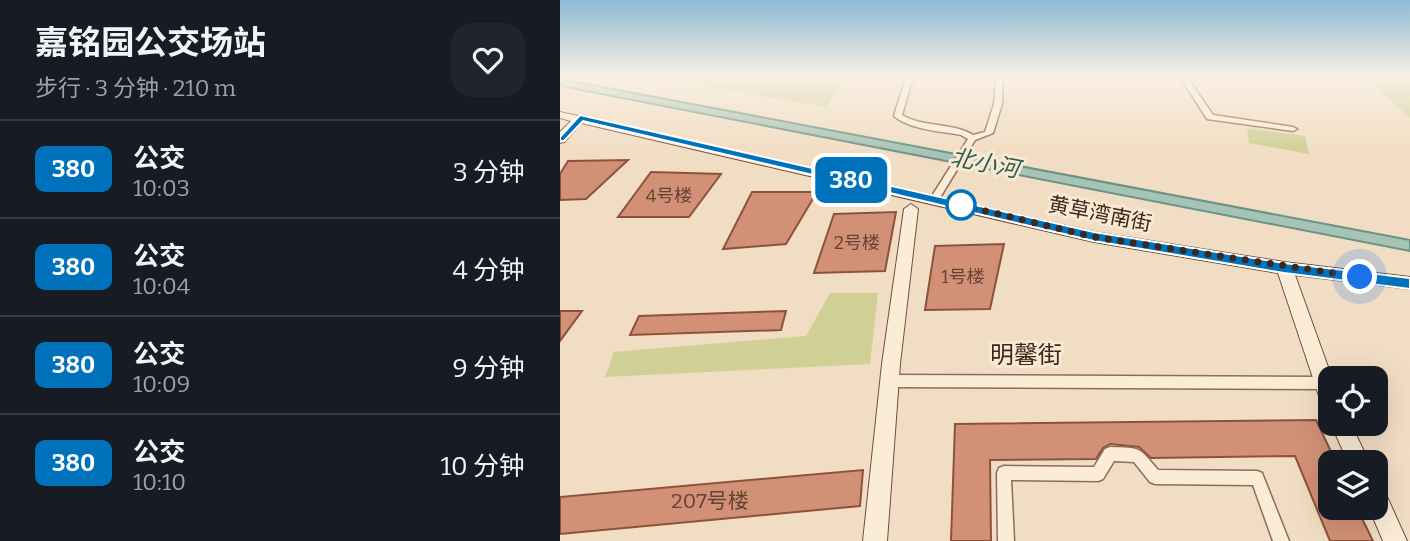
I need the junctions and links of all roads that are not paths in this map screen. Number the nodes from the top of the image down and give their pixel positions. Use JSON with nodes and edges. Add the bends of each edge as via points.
{"nodes":[{"id":1,"x":902,"y":102,"type":"edge"},
{"id":2,"x":998,"y":102,"type":"edge"},
{"id":3,"x":1200,"y":102,"type":"edge"},
{"id":4,"x":560,"y":115,"type":"edge"},
{"id":5,"x":580,"y":118,"type":"junction"},
{"id":6,"x":1293,"y":130,"type":"dead end"},
{"id":7,"x":972,"y":138,"type":"junction"},
{"id":8,"x":560,"y":139,"type":"edge"},
{"id":9,"x":935,"y":199,"type":"junction"},
{"id":10,"x":911,"y":209,"type":"dead end"},
{"id":11,"x":1284,"y":268,"type":"junction"},
{"id":12,"x":1410,"y":284,"type":"edge"},
{"id":13,"x":1318,"y":371,"type":"edge"},
{"id":14,"x":890,"y":381,"type":"junction"},
{"id":15,"x":1318,"y":383,"type":"edge"},
{"id":16,"x":1386,"y":520,"type":"edge"},
{"id":17,"x":875,"y":541,"type":"edge"},
{"id":18,"x":1006,"y":541,"type":"edge"},
{"id":19,"x":1281,"y":541,"type":"edge"},
{"id":20,"x":1395,"y":541,"type":"edge"}],
"edges":[{"from":1,"to":7,"type":"street","via":[[898,116],[908,122]]},
{"from":2,"to":7,"type":"street","via":[[989,133]]},
{"from":3,"to":6,"type":"street","via":[[1210,117]]},
{"from":4,"to":5,"type":"street","name":"黄草湾南街"},
{"from":5,"to":8,"type":"street"},
{"from":5,"to":9,"type":"street","name":"黄草湾南街"},
{"from":7,"to":9,"type":"street"},
{"from":9,"to":11,"type":"street","name":"黄草湾南街","via":[[1094,237]]},
{"from":10,"to":14,"type":"street"},
{"from":11,"to":12,"type":"street","name":"黄草湾南街"},
{"from":11,"to":13,"type":"street"},
{"from":14,"to":15,"type":"street","name":"明馨街"},
{"from":14,"to":17,"type":"street"},
{"from":16,"to":20,"type":"street"},
{"from":18,"to":19,"type":"street","via":[[1004,473],[1098,474],[1110,454],[1137,455],[1155,477],[1257,478]]}]}
